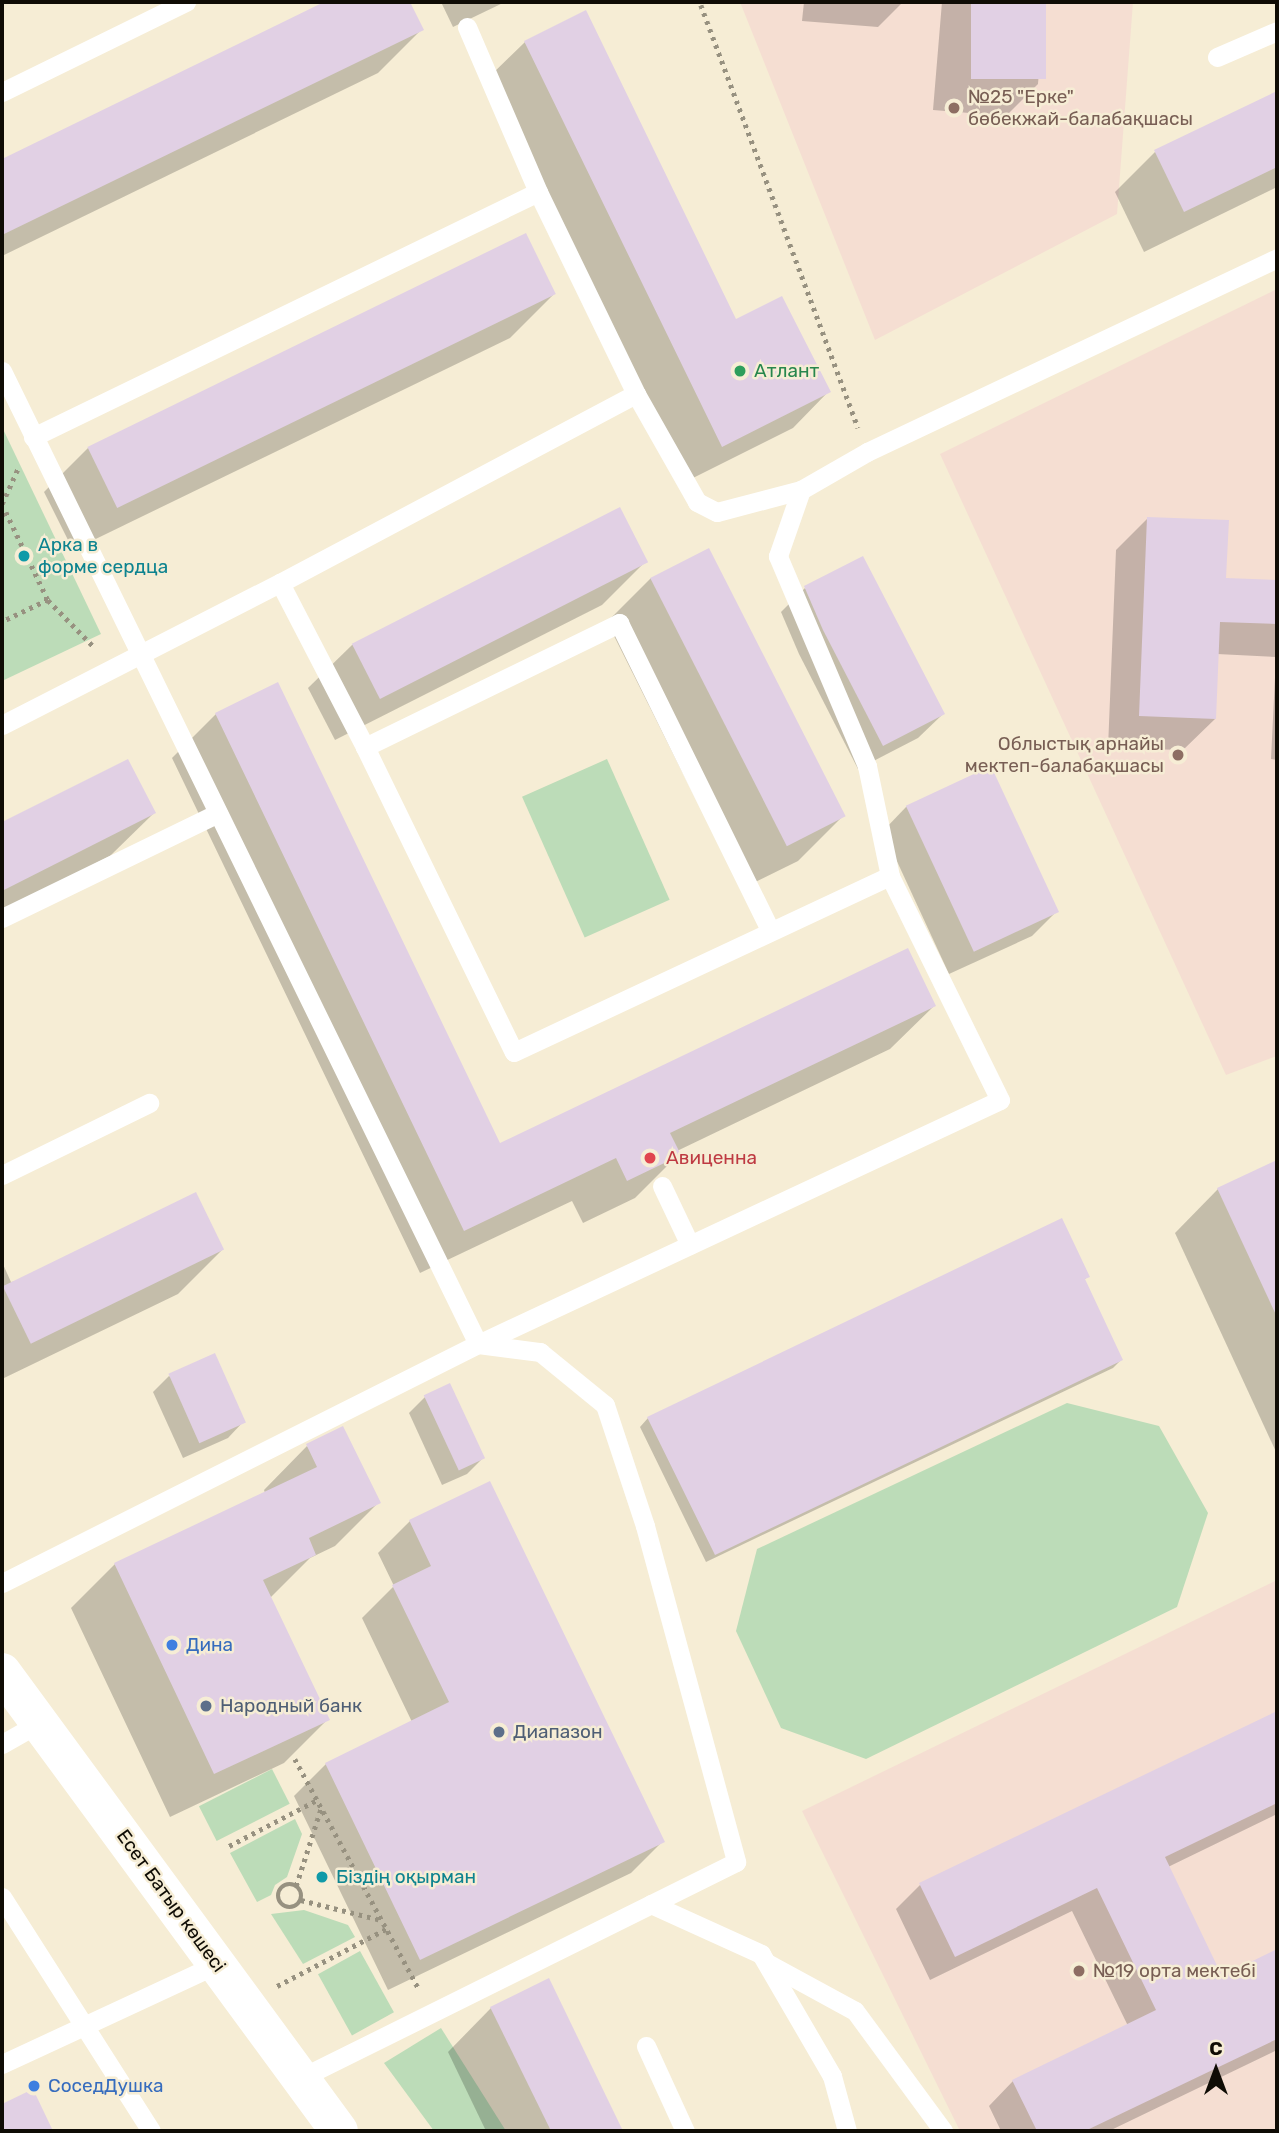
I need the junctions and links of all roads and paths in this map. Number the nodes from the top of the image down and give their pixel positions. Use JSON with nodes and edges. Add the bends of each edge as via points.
{"nodes":[{"id":1,"x":186,"y":2,"type":"edge"},
{"id":2,"x":701,"y":5,"type":"dead end"},
{"id":3,"x":467,"y":27,"type":"dead end"},
{"id":4,"x":1277,"y":31,"type":"edge"},
{"id":5,"x":1217,"y":57,"type":"dead end"},
{"id":6,"x":2,"y":92,"type":"edge"},
{"id":7,"x":538,"y":192,"type":"junction"},
{"id":8,"x":1277,"y":258,"type":"edge"},
{"id":9,"x":2,"y":371,"type":"edge"},
{"id":10,"x":636,"y":394,"type":"junction"},
{"id":11,"x":33,"y":437,"type":"junction"},
{"id":12,"x":867,"y":452,"type":"junction"},
{"id":13,"x":802,"y":490,"type":"junction"},
{"id":14,"x":2,"y":515,"type":"edge"},
{"id":15,"x":280,"y":583,"type":"junction"},
{"id":16,"x":48,"y":600,"type":"junction"},
{"id":17,"x":2,"y":622,"type":"edge"},
{"id":18,"x":140,"y":654,"type":"junction"},
{"id":19,"x":114,"y":667,"type":"junction"},
{"id":20,"x":2,"y":725,"type":"edge"},
{"id":21,"x":365,"y":747,"type":"junction"},
{"id":22,"x":218,"y":813,"type":"junction"},
{"id":23,"x":890,"y":876,"type":"junction"},
{"id":24,"x":2,"y":918,"type":"edge"},
{"id":25,"x":769,"y":930,"type":"junction"},
{"id":26,"x":149,"y":1103,"type":"dead end"},
{"id":27,"x":2,"y":1175,"type":"edge"},
{"id":28,"x":662,"y":1186,"type":"dead end"},
{"id":29,"x":690,"y":1245,"type":"junction"},
{"id":30,"x":478,"y":1344,"type":"junction"},
{"id":31,"x":2,"y":1583,"type":"edge"},
{"id":32,"x":2,"y":1672,"type":"edge"},
{"id":33,"x":39,"y":1723,"type":"junction"},
{"id":34,"x":2,"y":1744,"type":"edge"},
{"id":35,"x":295,"y":1759,"type":"dead end"},
{"id":36,"x":317,"y":1800,"type":"junction"},
{"id":37,"x":321,"y":1808,"type":"junction"},
{"id":38,"x":229,"y":1846,"type":"dead end"},
{"id":39,"x":296,"y":1886,"type":"junction"},
{"id":40,"x":2,"y":1897,"type":"edge"},
{"id":41,"x":301,"y":1900,"type":"junction"},
{"id":42,"x":280,"y":1903,"type":"junction"},
{"id":43,"x":650,"y":1905,"type":"junction"},
{"id":44,"x":274,"y":1906,"type":"dead end"},
{"id":45,"x":381,"y":1920,"type":"junction"},
{"id":46,"x":8,"y":1921,"type":"edge"},
{"id":47,"x":386,"y":1929,"type":"junction"},
{"id":48,"x":766,"y":1962,"type":"junction"},
{"id":49,"x":217,"y":1964,"type":"junction"},
{"id":50,"x":277,"y":1986,"type":"dead end"},
{"id":51,"x":431,"y":2013,"type":"junction"},
{"id":52,"x":84,"y":2026,"type":"junction"},
{"id":53,"x":646,"y":2046,"type":"dead end"},
{"id":54,"x":2,"y":2064,"type":"edge"},
{"id":55,"x":301,"y":2078,"type":"junction"},
{"id":56,"x":151,"y":2131,"type":"edge"},
{"id":57,"x":339,"y":2131,"type":"edge"},
{"id":58,"x":685,"y":2131,"type":"edge"},
{"id":59,"x":847,"y":2131,"type":"edge"},
{"id":60,"x":943,"y":2131,"type":"edge"}],
"edges":[{"from":1,"to":6,"type":"lane"},
{"from":2,"to":12,"type":"path"},
{"from":3,"to":7,"type":"lane"},
{"from":4,"to":5,"type":"lane"},
{"from":7,"to":10,"type":"lane"},
{"from":7,"to":11,"type":"lane"},
{"from":8,"to":12,"type":"lane"},
{"from":9,"to":11,"type":"lane"},
{"from":10,"to":13,"type":"lane","via":[[697,502],[717,513]]},
{"from":10,"to":15,"type":"lane"},
{"from":11,"to":18,"type":"lane"},
{"from":12,"to":13,"type":"lane"},
{"from":13,"to":23,"type":"lane","via":[[778,556],[867,766]]},
{"from":14,"to":16,"type":"path","via":[[6,513]]},
{"from":15,"to":18,"type":"lane"},
{"from":15,"to":21,"type":"lane"},
{"from":16,"to":17,"type":"path"},
{"from":16,"to":19,"type":"path"},
{"from":18,"to":19,"type":"lane"},
{"from":18,"to":22,"type":"lane"},
{"from":19,"to":20,"type":"lane"},
{"from":21,"to":25,"type":"lane","via":[[514,1052]]},
{"from":21,"to":25,"type":"lane","via":[[619,623]]},
{"from":22,"to":24,"type":"lane"},
{"from":22,"to":30,"type":"lane"},
{"from":23,"to":25,"type":"lane"},
{"from":23,"to":29,"type":"lane","via":[[1000,1100]]},
{"from":26,"to":27,"type":"lane"},
{"from":28,"to":29,"type":"lane"},
{"from":29,"to":30,"type":"lane"},
{"from":30,"to":31,"type":"lane"},
{"from":30,"to":43,"type":"lane","via":[[540,1352],[605,1405],[645,1526],[736,1862]]},
{"from":32,"to":33,"type":"street","name":"Есет Батыр көшесі"},
{"from":33,"to":34,"type":"lane"},
{"from":33,"to":49,"type":"street","name":"Есет Батыр көшесі"},
{"from":35,"to":36,"type":"path"},
{"from":36,"to":37,"type":"path"},
{"from":36,"to":38,"type":"path"},
{"from":37,"to":39,"type":"path"},
{"from":37,"to":45,"type":"path"},
{"from":39,"to":41,"type":"path"},
{"from":39,"to":42,"type":"path","via":[[281,1888]]},
{"from":40,"to":46,"type":"lane"},
{"from":41,"to":42,"type":"path","via":[[289,1908]]},
{"from":41,"to":45,"type":"path"},
{"from":42,"to":44,"type":"path"},
{"from":43,"to":48,"type":"lane","via":[[761,1954]]},
{"from":43,"to":51,"type":"lane"},
{"from":45,"to":47,"type":"path"},
{"from":46,"to":52,"type":"lane"},
{"from":47,"to":50,"type":"path"},
{"from":47,"to":51,"type":"path"},
{"from":48,"to":59,"type":"lane","via":[[832,2076]]},
{"from":48,"to":60,"type":"lane","via":[[855,2011]]},
{"from":49,"to":52,"type":"lane"},
{"from":49,"to":55,"type":"street","name":"Есет Батыр көшесі"},
{"from":51,"to":55,"type":"lane"},
{"from":52,"to":54,"type":"lane"},
{"from":52,"to":56,"type":"lane"},
{"from":53,"to":58,"type":"lane"},
{"from":55,"to":57,"type":"street","name":"Есет Батыр көшесі"}]}
